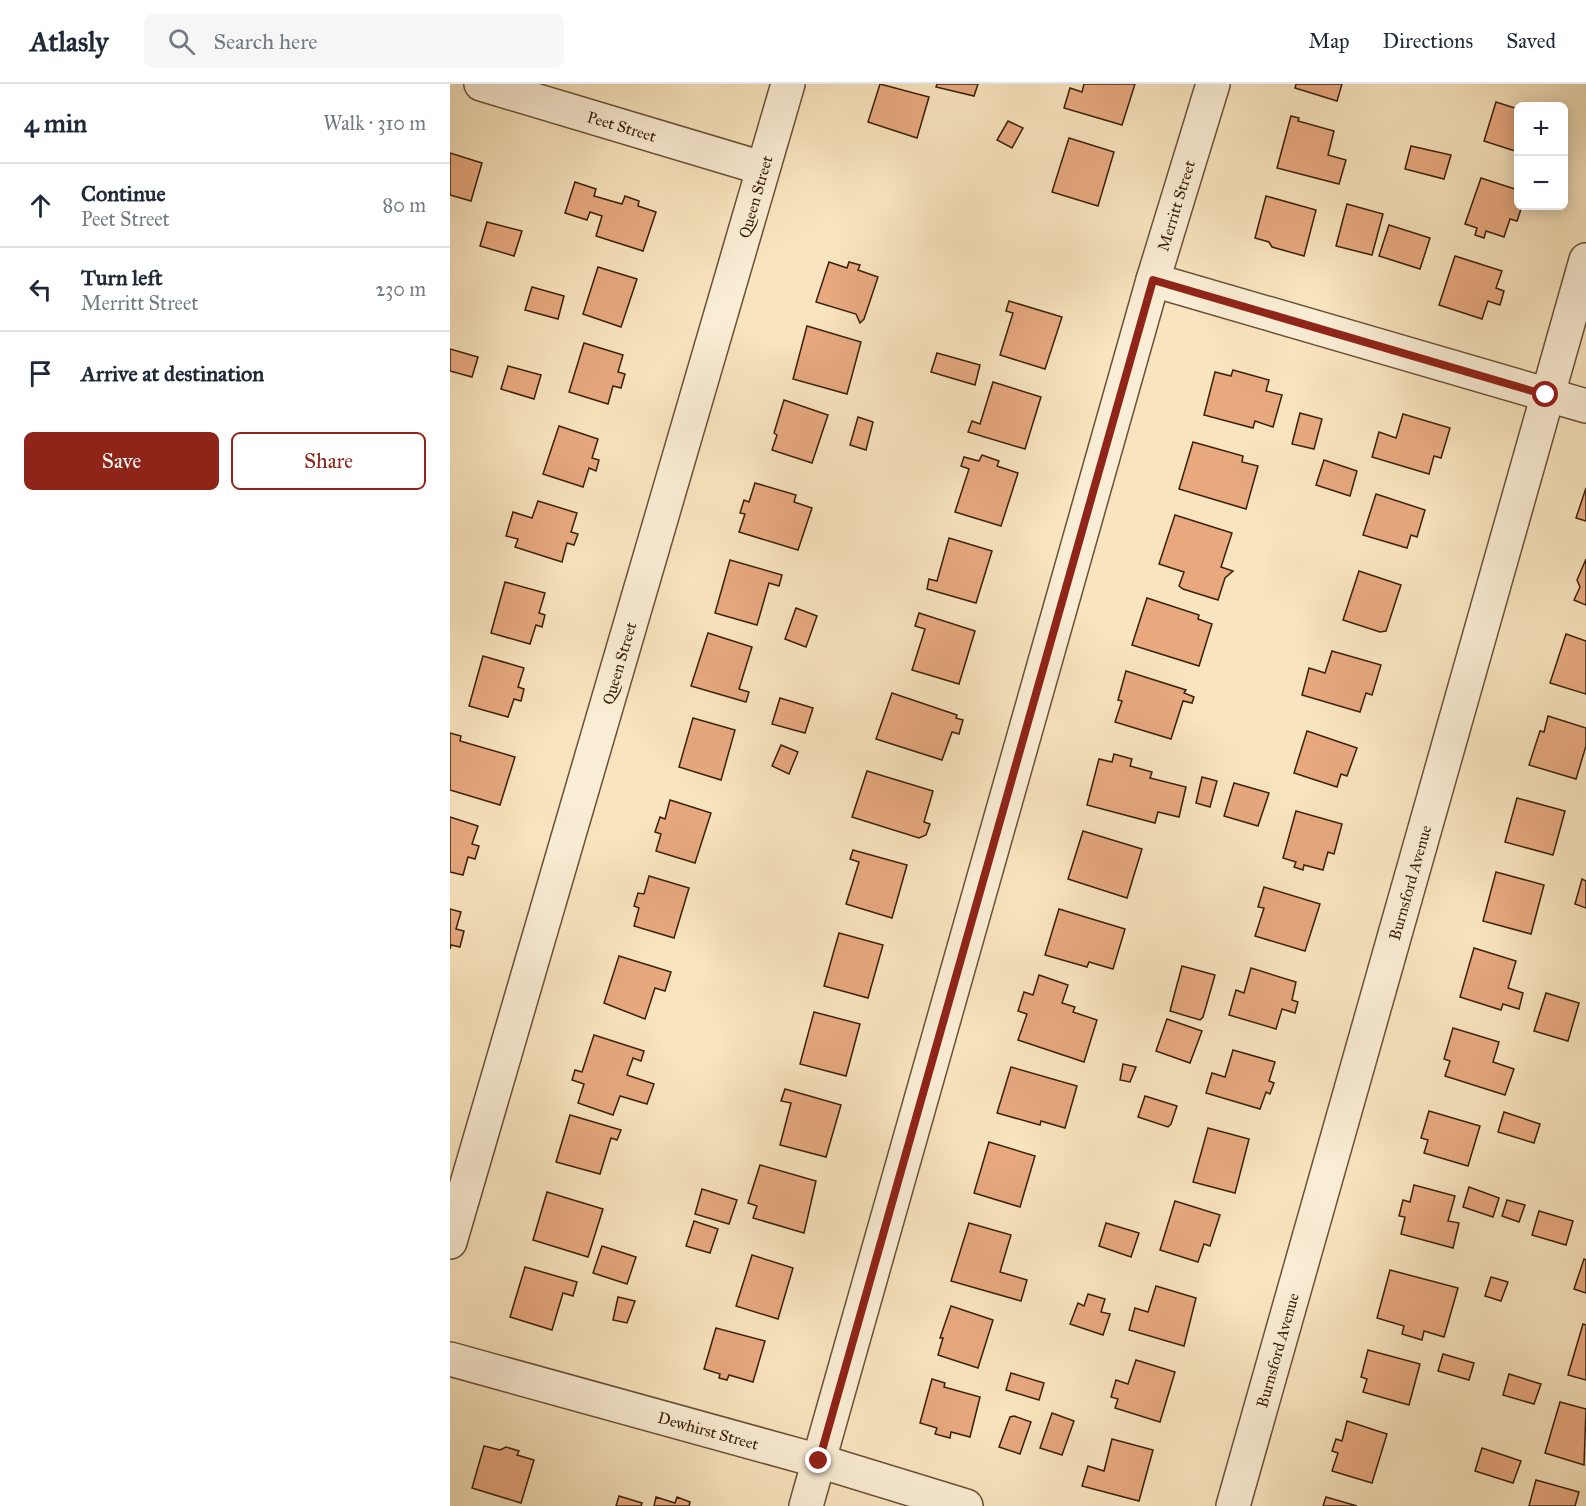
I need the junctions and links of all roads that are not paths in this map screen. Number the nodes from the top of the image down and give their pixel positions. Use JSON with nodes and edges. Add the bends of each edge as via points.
{"nodes":[{"id":1,"x":481,"y":84,"type":"edge"},
{"id":2,"x":788,"y":84,"type":"edge"},
{"id":3,"x":1213,"y":84,"type":"edge"},
{"id":4,"x":762,"y":168,"type":"junction"},
{"id":5,"x":1586,"y":260,"type":"edge"},
{"id":6,"x":1153,"y":280,"type":"junction"},
{"id":7,"x":1546,"y":395,"type":"junction"},
{"id":8,"x":1586,"y":406,"type":"edge"},
{"id":9,"x":450,"y":1242,"type":"edge"},
{"id":10,"x":450,"y":1359,"type":"edge"},
{"id":11,"x":819,"y":1461,"type":"junction"},
{"id":12,"x":806,"y":1506,"type":"edge"},
{"id":13,"x":966,"y":1506,"type":"edge"},
{"id":14,"x":1233,"y":1506,"type":"edge"}],
"edges":[{"from":1,"to":4,"type":"street","name":"Peet Street"},
{"from":2,"to":4,"type":"street","name":"Queen Street"},
{"from":3,"to":6,"type":"street","name":"Merritt Street"},
{"from":4,"to":9,"type":"street","name":"Queen Street"},
{"from":5,"to":7,"type":"street","name":"Burnsford Avenue"},
{"from":6,"to":7,"type":"street"},
{"from":6,"to":11,"type":"street","name":"Merritt Street"},
{"from":7,"to":8,"type":"street"},
{"from":7,"to":14,"type":"street","name":"Burnsford Avenue"},
{"from":10,"to":11,"type":"street","name":"Dewhirst Street"},
{"from":11,"to":12,"type":"street","name":"Merritt Street"},
{"from":11,"to":13,"type":"street","name":"Dewhirst Street"}]}
